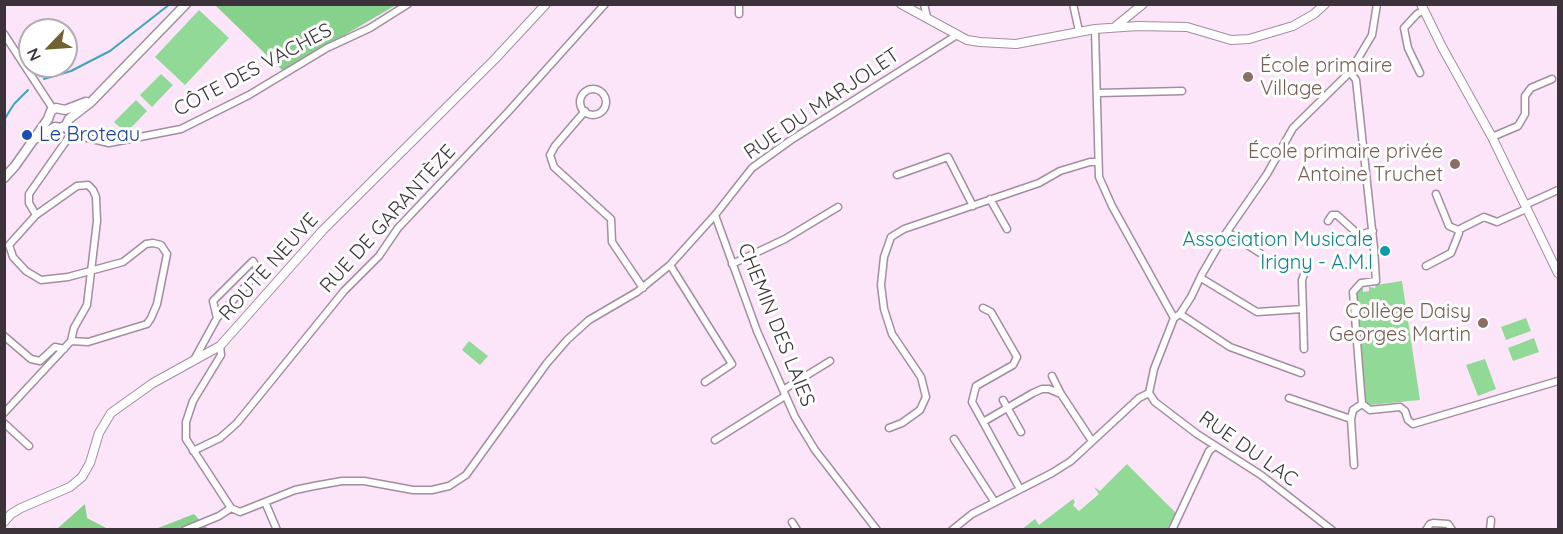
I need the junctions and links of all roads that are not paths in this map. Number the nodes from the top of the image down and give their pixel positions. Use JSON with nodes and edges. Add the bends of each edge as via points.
{"nodes":[{"id":1,"x":186,"y":4,"type":"edge"},
{"id":2,"x":408,"y":4,"type":"edge"},
{"id":3,"x":546,"y":4,"type":"edge"},
{"id":4,"x":605,"y":4,"type":"edge"},
{"id":5,"x":739,"y":4,"type":"edge"},
{"id":6,"x":901,"y":4,"type":"edge"},
{"id":7,"x":924,"y":4,"type":"edge"},
{"id":8,"x":1073,"y":4,"type":"edge"},
{"id":9,"x":1325,"y":4,"type":"edge"},
{"id":10,"x":1377,"y":4,"type":"edge"},
{"id":11,"x":1140,"y":7,"type":"edge"},
{"id":12,"x":1422,"y":7,"type":"edge"},
{"id":13,"x":739,"y":14,"type":"dead end"},
{"id":14,"x":927,"y":17,"type":"junction"},
{"id":15,"x":1116,"y":26,"type":"junction"},
{"id":16,"x":1138,"y":26,"type":"junction"},
{"id":17,"x":1095,"y":29,"type":"junction"},
{"id":18,"x":1079,"y":32,"type":"junction"},
{"id":19,"x":4,"y":34,"type":"edge"},
{"id":20,"x":957,"y":35,"type":"junction"},
{"id":21,"x":1350,"y":72,"type":"junction"},
{"id":22,"x":1420,"y":73,"type":"dead end"},
{"id":23,"x":1551,"y":79,"type":"dead end"},
{"id":24,"x":1182,"y":92,"type":"dead end"},
{"id":25,"x":1098,"y":93,"type":"junction"},
{"id":26,"x":53,"y":109,"type":"junction"},
{"id":27,"x":585,"y":111,"type":"junction"},
{"id":28,"x":67,"y":114,"type":"junction"},
{"id":29,"x":48,"y":119,"type":"junction"},
{"id":30,"x":59,"y":127,"type":"junction"},
{"id":31,"x":71,"y":134,"type":"junction"},
{"id":32,"x":1492,"y":137,"type":"junction"},
{"id":33,"x":33,"y":140,"type":"junction"},
{"id":34,"x":1098,"y":162,"type":"junction"},
{"id":35,"x":897,"y":175,"type":"dead end"},
{"id":36,"x":4,"y":178,"type":"edge"},
{"id":37,"x":1558,"y":190,"type":"edge"},
{"id":38,"x":1436,"y":194,"type":"dead end"},
{"id":39,"x":990,"y":199,"type":"junction"},
{"id":40,"x":973,"y":206,"type":"junction"},
{"id":41,"x":838,"y":207,"type":"dead end"},
{"id":42,"x":1525,"y":207,"type":"junction"},
{"id":43,"x":36,"y":215,"type":"junction"},
{"id":44,"x":715,"y":215,"type":"junction"},
{"id":45,"x":1328,"y":221,"type":"dead end"},
{"id":46,"x":1007,"y":229,"type":"dead end"},
{"id":47,"x":1458,"y":230,"type":"junction"},
{"id":48,"x":1373,"y":231,"type":"junction"},
{"id":49,"x":1227,"y":232,"type":"junction"},
{"id":50,"x":1260,"y":253,"type":"dead end"},
{"id":51,"x":732,"y":264,"type":"junction"},
{"id":52,"x":670,"y":265,"type":"junction"},
{"id":53,"x":1426,"y":266,"type":"dead end"},
{"id":54,"x":91,"y":270,"type":"junction"},
{"id":55,"x":1305,"y":272,"type":"dead end"},
{"id":56,"x":1558,"y":273,"type":"edge"},
{"id":57,"x":1201,"y":278,"type":"junction"},
{"id":58,"x":643,"y":288,"type":"junction"},
{"id":59,"x":983,"y":308,"type":"dead end"},
{"id":60,"x":1303,"y":309,"type":"junction"},
{"id":61,"x":1180,"y":314,"type":"junction"},
{"id":62,"x":217,"y":318,"type":"junction"},
{"id":63,"x":1174,"y":318,"type":"junction"},
{"id":64,"x":4,"y":336,"type":"edge"},
{"id":65,"x":71,"y":341,"type":"junction"},
{"id":66,"x":220,"y":346,"type":"junction"},
{"id":67,"x":64,"y":349,"type":"junction"},
{"id":68,"x":1304,"y":349,"type":"dead end"},
{"id":69,"x":830,"y":361,"type":"dead end"},
{"id":70,"x":193,"y":363,"type":"junction"},
{"id":71,"x":1301,"y":373,"type":"dead end"},
{"id":72,"x":1052,"y":376,"type":"dead end"},
{"id":73,"x":1558,"y":381,"type":"edge"},
{"id":74,"x":705,"y":382,"type":"dead end"},
{"id":75,"x":784,"y":393,"type":"junction"},
{"id":76,"x":1149,"y":393,"type":"junction"},
{"id":77,"x":1061,"y":394,"type":"junction"},
{"id":78,"x":1289,"y":398,"type":"dead end"},
{"id":79,"x":1003,"y":400,"type":"dead end"},
{"id":80,"x":1362,"y":404,"type":"junction"},
{"id":81,"x":1008,"y":408,"type":"junction"},
{"id":82,"x":4,"y":413,"type":"edge"},
{"id":83,"x":1351,"y":419,"type":"junction"},
{"id":84,"x":983,"y":422,"type":"junction"},
{"id":85,"x":4,"y":423,"type":"edge"},
{"id":86,"x":889,"y":428,"type":"dead end"},
{"id":87,"x":1021,"y":432,"type":"dead end"},
{"id":88,"x":954,"y":439,"type":"dead end"},
{"id":89,"x":715,"y":440,"type":"dead end"},
{"id":90,"x":1092,"y":441,"type":"junction"},
{"id":91,"x":29,"y":446,"type":"dead end"},
{"id":92,"x":1215,"y":446,"type":"junction"},
{"id":93,"x":192,"y":451,"type":"junction"},
{"id":94,"x":1354,"y":465,"type":"dead end"},
{"id":95,"x":1020,"y":489,"type":"junction"},
{"id":96,"x":994,"y":501,"type":"junction"},
{"id":97,"x":265,"y":502,"type":"junction"},
{"id":98,"x":231,"y":508,"type":"junction"},
{"id":99,"x":1491,"y":520,"type":"dead end"},
{"id":100,"x":4,"y":522,"type":"edge"},
{"id":101,"x":792,"y":522,"type":"dead end"},
{"id":102,"x":957,"y":528,"type":"edge"},
{"id":103,"x":185,"y":530,"type":"edge"},
{"id":104,"x":277,"y":530,"type":"edge"},
{"id":105,"x":797,"y":530,"type":"edge"},
{"id":106,"x":877,"y":530,"type":"edge"},
{"id":107,"x":1172,"y":530,"type":"edge"},
{"id":108,"x":1332,"y":530,"type":"edge"},
{"id":109,"x":1426,"y":530,"type":"edge"},
{"id":110,"x":1452,"y":530,"type":"edge"},
{"id":111,"x":1490,"y":530,"type":"edge"}],
"edges":[{"from":1,"to":28,"type":"main road","via":[[94,98]]},
{"from":2,"to":31,"type":"street","name":"CÔTE DES VACHES","via":[[249,95],[181,129],[109,143]]},
{"from":3,"to":66,"type":"street","name":"ROUTE NEUVE","via":[[323,230]]},
{"from":4,"to":93,"type":"street","name":"RUE DE GARANTÈZE","via":[[398,228],[379,256],[344,291],[237,423],[220,438]]},
{"from":5,"to":13,"type":"street"},
{"from":6,"to":14,"type":"street"},
{"from":7,"to":14,"type":"street"},
{"from":8,"to":18,"type":"street"},
{"from":9,"to":16,"type":"street","via":[[1293,26],[1249,39],[1231,40],[1187,27]]},
{"from":10,"to":21,"type":"street","via":[[1372,35]]},
{"from":11,"to":15,"type":"street"},
{"from":11,"to":16,"type":"street"},
{"from":12,"to":22,"type":"street","via":[[1404,28]]},
{"from":12,"to":32,"type":"street"},
{"from":14,"to":20,"type":"street"},
{"from":15,"to":16,"type":"street"},
{"from":15,"to":17,"type":"street"},
{"from":17,"to":18,"type":"street"},
{"from":17,"to":25,"type":"street"},
{"from":18,"to":20,"type":"street","via":[[1016,44],[980,42]]},
{"from":19,"to":26,"type":"street"},
{"from":20,"to":44,"type":"street","name":"RUE DU MARJOLET","via":[[752,168]]},
{"from":21,"to":48,"type":"street","via":[[1356,80]]},
{"from":21,"to":49,"type":"street","via":[[1293,128]]},
{"from":23,"to":32,"type":"street","via":[[1531,88],[1525,96],[1525,114],[1518,126]]},
{"from":24,"to":25,"type":"street"},
{"from":25,"to":34,"type":"street"},
{"from":26,"to":28,"type":"main road","via":[[60,107]]},
{"from":26,"to":29,"type":"main road"},
{"from":27,"to":27,"type":"street","via":[[593,115],[602,112],[607,102],[602,92],[584,92],[580,104]]},
{"from":27,"to":58,"type":"street","via":[[550,155],[554,167],[611,219],[612,242]]},
{"from":28,"to":30,"type":"main road"},
{"from":29,"to":30,"type":"main road"},
{"from":29,"to":33,"type":"main road"},
{"from":30,"to":31,"type":"street"},
{"from":30,"to":33,"type":"main road"},
{"from":31,"to":43,"type":"street","via":[[29,194]]},
{"from":32,"to":42,"type":"street"},
{"from":33,"to":36,"type":"main road"},
{"from":34,"to":39,"type":"street","via":[[1060,171],[1039,183]]},
{"from":34,"to":63,"type":"street","via":[[1099,177],[1112,206]]},
{"from":35,"to":40,"type":"street","via":[[948,157]]},
{"from":37,"to":42,"type":"street"},
{"from":38,"to":47,"type":"street","via":[[1449,226]]},
{"from":39,"to":40,"type":"street"},
{"from":39,"to":46,"type":"street"},
{"from":40,"to":86,"type":"street","via":[[891,237],[880,285],[884,309],[892,334],[921,377],[926,397],[920,411]]},
{"from":41,"to":51,"type":"street","via":[[785,239]]},
{"from":42,"to":47,"type":"street","via":[[1497,222],[1484,217]]},
{"from":42,"to":56,"type":"street"},
{"from":43,"to":54,"type":"street","via":[[9,245],[13,257],[26,271],[41,280]]},
{"from":43,"to":54,"type":"street","via":[[77,186],[88,185],[96,198],[97,220]]},
{"from":44,"to":51,"type":"street","name":"CHEMIN DES LAIES"},
{"from":44,"to":52,"type":"street","name":"RUE DU MARJOLET"},
{"from":45,"to":48,"type":"street","via":[[1336,215],[1359,235]]},
{"from":47,"to":53,"type":"street","via":[[1451,253]]},
{"from":48,"to":80,"type":"street","via":[[1376,281],[1361,283],[1353,292]]},
{"from":49,"to":50,"type":"street"},
{"from":49,"to":57,"type":"street"},
{"from":51,"to":75,"type":"street","name":"CHEMIN DES LAIES"},
{"from":52,"to":58,"type":"street","name":"RUE DU MARJOLET"},
{"from":52,"to":74,"type":"street","via":[[732,364]]},
{"from":54,"to":65,"type":"street","via":[[87,305]]},
{"from":54,"to":65,"type":"street","via":[[123,262],[146,244],[161,245],[167,254],[157,304],[147,324],[88,342]]},
{"from":55,"to":60,"type":"street"},
{"from":57,"to":60,"type":"street","via":[[1257,312]]},
{"from":57,"to":61,"type":"street"},
{"from":58,"to":97,"type":"street","name":"RUE DU MARJOLET","via":[[589,320],[567,340],[466,475],[449,486],[432,490],[342,481],[295,490]]},
{"from":59,"to":84,"type":"street","via":[[992,312],[1017,357],[1013,365],[976,386],[972,402]]},
{"from":60,"to":68,"type":"street"},
{"from":61,"to":63,"type":"street"},
{"from":61,"to":71,"type":"street","via":[[1230,347]]},
{"from":62,"to":62,"type":"street","via":[[259,271],[253,261],[213,301]]},
{"from":62,"to":70,"type":"street"},
{"from":63,"to":76,"type":"street"},
{"from":64,"to":67,"type":"street","via":[[31,359],[40,361],[55,346]]},
{"from":65,"to":67,"type":"street"},
{"from":66,"to":70,"type":"street","name":"ROUTE NEUVE"},
{"from":66,"to":93,"type":"street","via":[[221,355],[193,401],[186,422],[186,439]]},
{"from":67,"to":82,"type":"street"},
{"from":69,"to":75,"type":"street"},
{"from":70,"to":100,"type":"street","name":"ROUTE NEUVE","via":[[153,383],[111,413],[82,477],[70,487],[21,508]]},
{"from":72,"to":77,"type":"street"},
{"from":73,"to":80,"type":"street","via":[[1413,424],[1400,407],[1370,410]]},
{"from":75,"to":89,"type":"street"},
{"from":75,"to":106,"type":"street","name":"CHEMIN DES LAIES","via":[[816,450]]},
{"from":76,"to":90,"type":"street"},
{"from":76,"to":92,"type":"street","name":"RUE DU LAC","via":[[1155,402]]},
{"from":77,"to":81,"type":"street","via":[[1042,389]]},
{"from":77,"to":90,"type":"street"},
{"from":78,"to":83,"type":"street"},
{"from":79,"to":81,"type":"street"},
{"from":80,"to":83,"type":"street","via":[[1353,410]]},
{"from":81,"to":84,"type":"street"},
{"from":81,"to":87,"type":"street"},
{"from":83,"to":94,"type":"street"},
{"from":84,"to":95,"type":"street"},
{"from":85,"to":91,"type":"street"},
{"from":88,"to":96,"type":"street"},
{"from":90,"to":95,"type":"street","via":[[1052,473]]},
{"from":92,"to":107,"type":"street","via":[[1209,451]]},
{"from":92,"to":108,"type":"street","name":"RUE DU LAC","via":[[1261,475]]},
{"from":93,"to":98,"type":"street"},
{"from":95,"to":96,"type":"street"},
{"from":96,"to":102,"type":"street"},
{"from":97,"to":98,"type":"street","name":"RUE DU MARJOLET","via":[[240,512]]},
{"from":97,"to":104,"type":"street"},
{"from":98,"to":103,"type":"street","name":"RUE DU MARJOLET"},
{"from":99,"to":111,"type":"street"},
{"from":101,"to":105,"type":"street"},
{"from":109,"to":110,"type":"street","via":[[1433,523],[1448,524]]}]}
